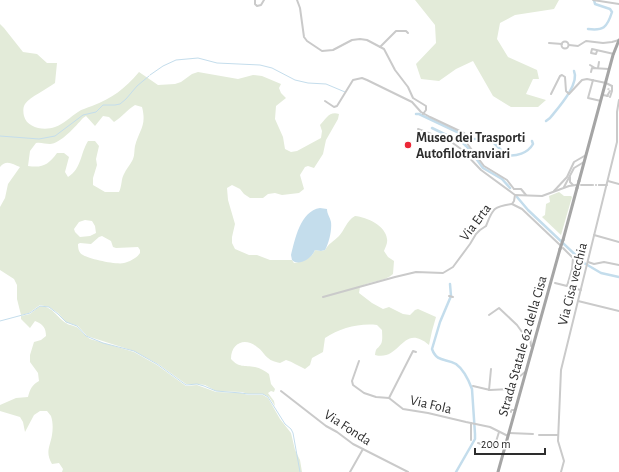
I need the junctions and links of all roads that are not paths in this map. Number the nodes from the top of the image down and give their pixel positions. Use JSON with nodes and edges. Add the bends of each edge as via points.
{"nodes":[{"id":1,"x":254,"y":0,"type":"edge"},
{"id":2,"x":264,"y":0,"type":"edge"},
{"id":3,"x":297,"y":0,"type":"edge"},
{"id":4,"x":594,"y":0,"type":"edge"},
{"id":5,"x":619,"y":4,"type":"edge"},
{"id":6,"x":408,"y":33,"type":"dead end"},
{"id":7,"x":619,"y":40,"type":"edge"},
{"id":8,"x":549,"y":43,"type":"dead end"},
{"id":9,"x":562,"y":44,"type":"junction"},
{"id":10,"x":569,"y":45,"type":"junction"},
{"id":11,"x":380,"y":47,"type":"junction"},
{"id":12,"x":597,"y":51,"type":"dead end"},
{"id":13,"x":614,"y":54,"type":"junction"},
{"id":14,"x":599,"y":62,"type":"dead end"},
{"id":15,"x":590,"y":65,"type":"dead end"},
{"id":16,"x":597,"y":68,"type":"junction"},
{"id":17,"x":610,"y":69,"type":"junction"},
{"id":18,"x":591,"y":72,"type":"dead end"},
{"id":19,"x":593,"y":80,"type":"junction"},
{"id":20,"x":610,"y":88,"type":"junction"},
{"id":21,"x":551,"y":94,"type":"dead end"},
{"id":22,"x":603,"y":95,"type":"junction"},
{"id":23,"x":608,"y":96,"type":"junction"},
{"id":24,"x":619,"y":100,"type":"edge"},
{"id":25,"x":325,"y":101,"type":"dead end"},
{"id":26,"x":601,"y":101,"type":"junction"},
{"id":27,"x":423,"y":114,"type":"junction"},
{"id":28,"x":418,"y":129,"type":"dead end"},
{"id":29,"x":586,"y":155,"type":"junction"},
{"id":30,"x":577,"y":160,"type":"junction"},
{"id":31,"x":584,"y":162,"type":"junction"},
{"id":32,"x":578,"y":166,"type":"junction"},
{"id":33,"x":582,"y":170,"type":"junction"},
{"id":34,"x":570,"y":175,"type":"junction"},
{"id":35,"x":608,"y":182,"type":"junction"},
{"id":36,"x":562,"y":183,"type":"junction"},
{"id":37,"x":619,"y":184,"type":"edge"},
{"id":38,"x":581,"y":185,"type":"dead end"},
{"id":39,"x":592,"y":185,"type":"tunnel mouth"},
{"id":40,"x":600,"y":185,"type":"tunnel mouth"},
{"id":41,"x":607,"y":185,"type":"junction"},
{"id":42,"x":575,"y":186,"type":"junction"},
{"id":43,"x":564,"y":188,"type":"junction"},
{"id":44,"x":514,"y":190,"type":"junction"},
{"id":45,"x":554,"y":192,"type":"junction"},
{"id":46,"x":512,"y":193,"type":"junction"},
{"id":47,"x":515,"y":195,"type":"junction"},
{"id":48,"x":526,"y":195,"type":"junction"},
{"id":49,"x":512,"y":204,"type":"junction"},
{"id":50,"x":594,"y":235,"type":"junction"},
{"id":51,"x":619,"y":242,"type":"edge"},
{"id":52,"x":560,"y":245,"type":"dead end"},
{"id":53,"x":562,"y":249,"type":"junction"},
{"id":54,"x":588,"y":263,"type":"junction"},
{"id":55,"x":619,"y":265,"type":"edge"},
{"id":56,"x":555,"y":283,"type":"dead end"},
{"id":57,"x":572,"y":288,"type":"dead end"},
{"id":58,"x":581,"y":290,"type":"junction"},
{"id":59,"x":449,"y":296,"type":"dead end"},
{"id":60,"x":323,"y":297,"type":"dead end"},
{"id":61,"x":453,"y":297,"type":"dead end"},
{"id":62,"x":578,"y":301,"type":"junction"},
{"id":63,"x":619,"y":311,"type":"edge"},
{"id":64,"x":489,"y":315,"type":"dead end"},
{"id":65,"x":533,"y":346,"type":"junction"},
{"id":66,"x":416,"y":352,"type":"dead end"},
{"id":67,"x":359,"y":361,"type":"dead end"},
{"id":68,"x":491,"y":369,"type":"dead end"},
{"id":69,"x":526,"y":372,"type":"junction"},
{"id":70,"x":473,"y":386,"type":"dead end"},
{"id":71,"x":489,"y":390,"type":"junction"},
{"id":72,"x":281,"y":391,"type":"dead end"},
{"id":73,"x":389,"y":398,"type":"junction"},
{"id":74,"x":473,"y":423,"type":"junction"},
{"id":75,"x":499,"y":432,"type":"junction"},
{"id":76,"x":532,"y":434,"type":"dead end"},
{"id":77,"x":509,"y":435,"type":"junction"},
{"id":78,"x":539,"y":435,"type":"dead end"},
{"id":79,"x":558,"y":435,"type":"junction"},
{"id":80,"x":471,"y":440,"type":"dead end"},
{"id":81,"x":478,"y":443,"type":"dead end"},
{"id":82,"x":363,"y":449,"type":"junction"},
{"id":83,"x":350,"y":472,"type":"edge"},
{"id":84,"x":408,"y":472,"type":"edge"},
{"id":85,"x":498,"y":472,"type":"edge"},
{"id":86,"x":561,"y":472,"type":"edge"}],
"edges":[{"from":1,"to":2,"type":"street","via":[[257,6]]},
{"from":3,"to":11,"type":"street","via":[[305,39],[318,49],[333,50],[347,42],[360,39]]},
{"from":4,"to":5,"type":"street"},
{"from":6,"to":11,"type":"street","via":[[396,31]]},
{"from":7,"to":10,"type":"street","via":[[603,43],[586,41],[578,46]]},
{"from":7,"to":13,"type":"main road"},
{"from":8,"to":9,"type":"street"},
{"from":9,"to":10,"type":"street","via":[[566,41]]},
{"from":9,"to":10,"type":"street","via":[[564,48]]},
{"from":11,"to":27,"type":"street","via":[[386,51],[413,98],[426,106]]},
{"from":12,"to":13,"type":"street"},
{"from":13,"to":17,"type":"main road"},
{"from":14,"to":16,"type":"street"},
{"from":15,"to":16,"type":"street"},
{"from":16,"to":17,"type":"street"},
{"from":16,"to":18,"type":"street","via":[[592,68]]},
{"from":17,"to":20,"type":"main road"},
{"from":19,"to":20,"type":"street"},
{"from":19,"to":21,"type":"street","via":[[582,80],[568,93],[565,77],[562,75]]},
{"from":19,"to":26,"type":"street","via":[[588,98]]},
{"from":20,"to":22,"type":"main road"},
{"from":20,"to":23,"type":"street"},
{"from":20,"to":23,"type":"street"},
{"from":22,"to":23,"type":"street"},
{"from":22,"to":26,"type":"main road"},
{"from":24,"to":35,"type":"street","name":"Via Cisa vecchia","via":[[617,142]]},
{"from":25,"to":27,"type":"street","via":[[334,107],[338,106],[351,82],[356,78],[362,78],[412,102]]},
{"from":26,"to":29,"type":"main road"},
{"from":27,"to":44,"type":"street","via":[[462,132],[466,142],[484,166],[507,180]]},
{"from":28,"to":46,"type":"street","via":[[450,141],[481,170]]},
{"from":29,"to":30,"type":"street"},
{"from":29,"to":31,"type":"main road"},
{"from":30,"to":31,"type":"street"},
{"from":30,"to":36,"type":"street"},
{"from":31,"to":32,"type":"street"},
{"from":31,"to":33,"type":"main road"},
{"from":32,"to":33,"type":"street"},
{"from":32,"to":34,"type":"street"},
{"from":33,"to":42,"type":"main road","bridge":true},
{"from":34,"to":42,"type":"street","via":[[570,182]]},
{"from":34,"to":43,"type":"street"},
{"from":35,"to":37,"type":"street"},
{"from":35,"to":41,"type":"street","name":"Via Cisa vecchia"},
{"from":36,"to":43,"type":"street"},
{"from":36,"to":45,"type":"street"},
{"from":38,"to":39,"type":"street"},
{"from":40,"to":41,"type":"street"},
{"from":41,"to":50,"type":"street","name":"Via Cisa vecchia"},
{"from":42,"to":43,"type":"street"},
{"from":42,"to":53,"type":"main road","name":"Strada Statale 62 della Cisa","bridge":true},
{"from":43,"to":45,"type":"street"},
{"from":44,"to":46,"type":"street"},
{"from":44,"to":48,"type":"street","via":[[521,189]]},
{"from":45,"to":48,"type":"street","via":[[540,196]]},
{"from":46,"to":47,"type":"street"},
{"from":47,"to":48,"type":"street"},
{"from":47,"to":49,"type":"street","name":"Via Erta"},
{"from":49,"to":52,"type":"street","via":[[522,209]]},
{"from":49,"to":60,"type":"street","name":"Via Erta","via":[[499,206],[493,210],[486,226],[476,234],[453,267],[443,273],[416,272],[395,276]]},
{"from":50,"to":51,"type":"street"},
{"from":50,"to":54,"type":"street","name":"Via Cisa vecchia"},
{"from":53,"to":56,"type":"street","via":[[573,258],[572,269],[567,286]]},
{"from":53,"to":65,"type":"main road","name":"Strada Statale 62 della Cisa"},
{"from":54,"to":55,"type":"street","via":[[604,262]]},
{"from":54,"to":58,"type":"street","name":"Via Cisa vecchia"},
{"from":57,"to":58,"type":"street"},
{"from":58,"to":62,"type":"street","name":"Via Cisa vecchia"},
{"from":59,"to":61,"type":"street"},
{"from":62,"to":63,"type":"street"},
{"from":62,"to":79,"type":"street","name":"Via Cisa vecchia","via":[[561,370]]},
{"from":64,"to":65,"type":"street","via":[[499,308],[522,332],[530,335]]},
{"from":65,"to":69,"type":"main road","name":"Strada Statale 62 della Cisa"},
{"from":66,"to":73,"type":"street","via":[[412,351]]},
{"from":67,"to":73,"type":"street","name":"Via Fola","via":[[353,385],[364,393]]},
{"from":68,"to":71,"type":"street"},
{"from":69,"to":71,"type":"street","via":[[512,388]]},
{"from":69,"to":77,"type":"main road","name":"Strada Statale 62 della Cisa","via":[[512,410]]},
{"from":70,"to":71,"type":"street"},
{"from":72,"to":82,"type":"street","name":"Via Fonda","via":[[326,426]]},
{"from":73,"to":74,"type":"street","name":"Via Fola","via":[[403,409]]},
{"from":74,"to":75,"type":"street","name":"Via Fola","via":[[490,426]]},
{"from":74,"to":80,"type":"street"},
{"from":75,"to":77,"type":"street","name":"Via Fola"},
{"from":75,"to":81,"type":"street","via":[[494,448]]},
{"from":76,"to":77,"type":"street"},
{"from":77,"to":85,"type":"main road","name":"Strada Statale 62 della Cisa"},
{"from":78,"to":79,"type":"street"},
{"from":79,"to":86,"type":"street","name":"Via Cisa vecchia","via":[[564,461]]},
{"from":82,"to":83,"type":"street"},
{"from":82,"to":84,"type":"street","name":"Via Fonda"}]}
